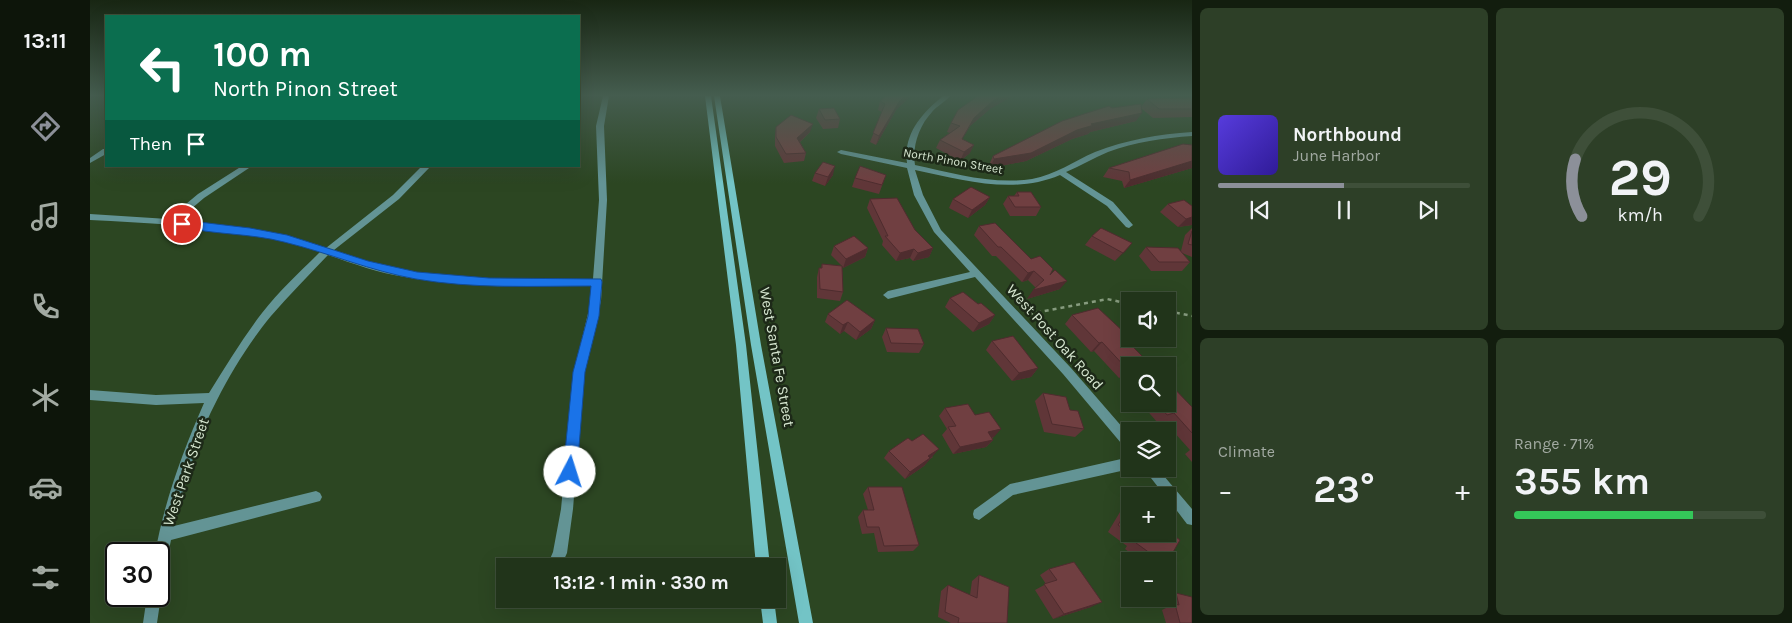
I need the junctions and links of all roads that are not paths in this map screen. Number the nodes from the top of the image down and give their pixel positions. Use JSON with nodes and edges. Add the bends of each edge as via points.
{"nodes":[{"id":1,"x":600,"y":125,"type":"edge"},
{"id":2,"x":712,"y":125,"type":"edge"},
{"id":3,"x":722,"y":125,"type":"edge"},
{"id":4,"x":918,"y":125,"type":"edge"},
{"id":5,"x":1192,"y":134,"type":"edge"},
{"id":6,"x":105,"y":152,"type":"edge"},
{"id":7,"x":841,"y":152,"type":"dead end"},
{"id":8,"x":90,"y":161,"type":"edge"},
{"id":9,"x":246,"y":167,"type":"edge"},
{"id":10,"x":426,"y":167,"type":"edge"},
{"id":11,"x":910,"y":168,"type":"junction"},
{"id":12,"x":1060,"y":172,"type":"junction"},
{"id":13,"x":90,"y":217,"type":"edge"},
{"id":14,"x":170,"y":222,"type":"junction"},
{"id":15,"x":1129,"y":225,"type":"dead end"},
{"id":16,"x":326,"y":252,"type":"junction"},
{"id":17,"x":975,"y":274,"type":"junction"},
{"id":18,"x":597,"y":282,"type":"junction"},
{"id":19,"x":888,"y":295,"type":"dead end"},
{"id":20,"x":90,"y":395,"type":"edge"},
{"id":21,"x":212,"y":398,"type":"junction"},
{"id":22,"x":1121,"y":435,"type":"edge"},
{"id":23,"x":1121,"y":465,"type":"edge"},
{"id":24,"x":1157,"y":477,"type":"edge"},
{"id":25,"x":316,"y":497,"type":"dead end"},
{"id":26,"x":978,"y":514,"type":"dead end"},
{"id":27,"x":1192,"y":519,"type":"edge"},
{"id":28,"x":165,"y":535,"type":"junction"},
{"id":29,"x":164,"y":542,"type":"edge"},
{"id":30,"x":558,"y":558,"type":"edge"},
{"id":31,"x":762,"y":558,"type":"edge"},
{"id":32,"x":152,"y":607,"type":"edge"},
{"id":33,"x":768,"y":608,"type":"edge"},
{"id":34,"x":150,"y":623,"type":"edge"},
{"id":35,"x":770,"y":623,"type":"edge"},
{"id":36,"x":806,"y":623,"type":"edge"}],
"edges":[{"from":1,"to":18,"type":"street","via":[[603,200]]},
{"from":2,"to":31,"type":"street","name":"West Santa Fe Street","via":[[741,346]]},
{"from":3,"to":36,"type":"street","name":"West Santa Fe Street","via":[[756,345]]},
{"from":4,"to":11,"type":"street","name":"West Post Oak Road","via":[[910,145]]},
{"from":5,"to":12,"type":"street","name":"North Pinon Street","via":[[1119,146]]},
{"from":6,"to":8,"type":"street"},
{"from":7,"to":11,"type":"street","name":"North Pinon Street"},
{"from":9,"to":14,"type":"street","via":[[201,196]]},
{"from":10,"to":16,"type":"street","name":"West Park Street","via":[[396,197]]},
{"from":11,"to":12,"type":"street","name":"North Pinon Street","via":[[1006,183],[1043,179]]},
{"from":11,"to":17,"type":"street","name":"West Post Oak Road","via":[[913,184],[928,217]]},
{"from":12,"to":15,"type":"street","via":[[1110,204]]},
{"from":13,"to":14,"type":"street"},
{"from":14,"to":16,"type":"street","via":[[287,239]]},
{"from":16,"to":18,"type":"street","via":[[403,274],[432,278],[489,282]]},
{"from":16,"to":21,"type":"street","name":"West Park Street","via":[[266,316]]},
{"from":17,"to":19,"type":"street"},
{"from":17,"to":22,"type":"street","name":"West Post Oak Road"},
{"from":18,"to":30,"type":"street","via":[[594,316],[579,372],[567,510]]},
{"from":20,"to":21,"type":"street","via":[[156,400]]},
{"from":21,"to":28,"type":"street","name":"West Park Street","via":[[192,446]]},
{"from":23,"to":26,"type":"street","via":[[1010,490]]},
{"from":24,"to":27,"type":"street"},
{"from":25,"to":28,"type":"street","name":"West Park Street"},
{"from":28,"to":29,"type":"street","name":"West Park Street"},
{"from":32,"to":34,"type":"street"},
{"from":33,"to":35,"type":"street"}]}
